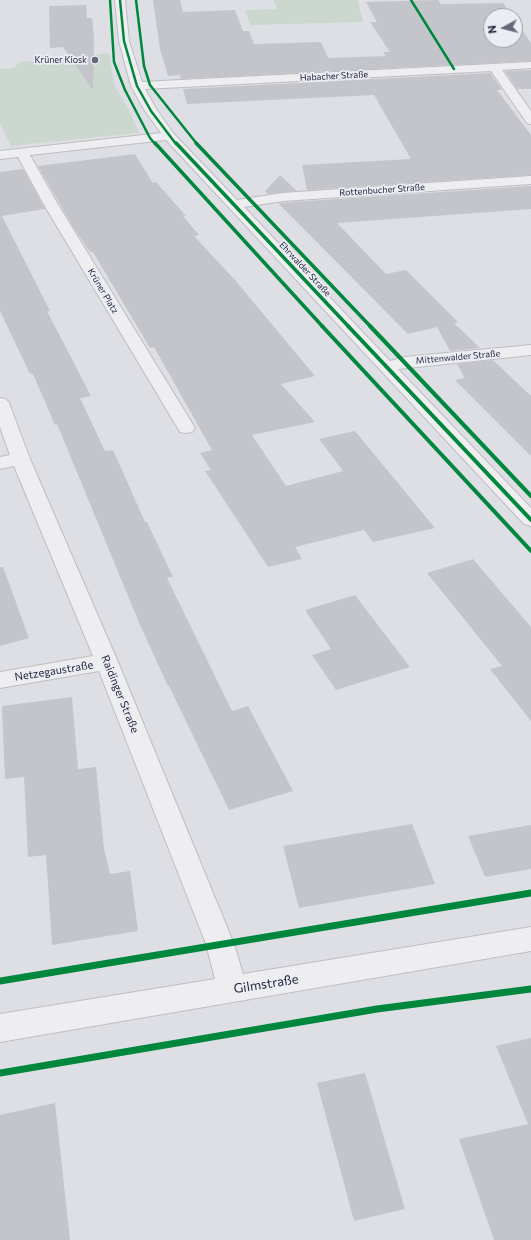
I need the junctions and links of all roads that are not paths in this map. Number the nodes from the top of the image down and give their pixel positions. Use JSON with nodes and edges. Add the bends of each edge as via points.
{"nodes":[{"id":1,"x":120,"y":0,"type":"edge"},
{"id":2,"x":531,"y":65,"type":"edge"},
{"id":3,"x":494,"y":67,"type":"junction"},
{"id":4,"x":137,"y":86,"type":"junction"},
{"id":5,"x":531,"y":120,"type":"edge"},
{"id":6,"x":169,"y":136,"type":"junction"},
{"id":7,"x":22,"y":152,"type":"junction"},
{"id":8,"x":0,"y":155,"type":"edge"},
{"id":9,"x":531,"y":180,"type":"edge"},
{"id":10,"x":233,"y":205,"type":"junction"},
{"id":11,"x":531,"y":350,"type":"edge"},
{"id":12,"x":386,"y":367,"type":"junction"},
{"id":13,"x":0,"y":403,"type":"edge"},
{"id":14,"x":186,"y":428,"type":"dead end"},
{"id":15,"x":10,"y":461,"type":"edge"},
{"id":16,"x":531,"y":520,"type":"edge"},
{"id":17,"x":107,"y":662,"type":"junction"},
{"id":18,"x":0,"y":680,"type":"edge"},
{"id":19,"x":531,"y":939,"type":"edge"},
{"id":20,"x":232,"y":989,"type":"junction"},
{"id":21,"x":0,"y":1028,"type":"edge"}],
"edges":[{"from":1,"to":4,"type":"street","name":"Ehrwalder Straße","via":[[124,41]]},
{"from":2,"to":3,"type":"street","name":"Habacher Straße"},
{"from":3,"to":4,"type":"street","name":"Habacher Straße"},
{"from":3,"to":5,"type":"street"},
{"from":4,"to":6,"type":"street","name":"Ehrwalder Straße"},
{"from":6,"to":7,"type":"street"},
{"from":6,"to":10,"type":"street","name":"Ehrwalder Straße"},
{"from":7,"to":8,"type":"street"},
{"from":7,"to":14,"type":"street","name":"Krüner Platz"},
{"from":9,"to":10,"type":"street","name":"Rottenbucher Straße","via":[[283,197]]},
{"from":10,"to":12,"type":"street","name":"Ehrwalder Straße"},
{"from":11,"to":12,"type":"street","name":"Mittenwalder Straße","via":[[404,362]]},
{"from":12,"to":16,"type":"street","name":"Ehrwalder Straße"},
{"from":13,"to":15,"type":"street","name":"Raidinger Straße"},
{"from":15,"to":17,"type":"street","name":"Raidinger Straße"},
{"from":17,"to":18,"type":"street","name":"Netzegaustraße"},
{"from":17,"to":20,"type":"street","name":"Raidinger Straße","via":[[220,944]]},
{"from":19,"to":20,"type":"street","name":"Gilmstraße"},
{"from":20,"to":21,"type":"street","name":"Gilmstraße"}]}
